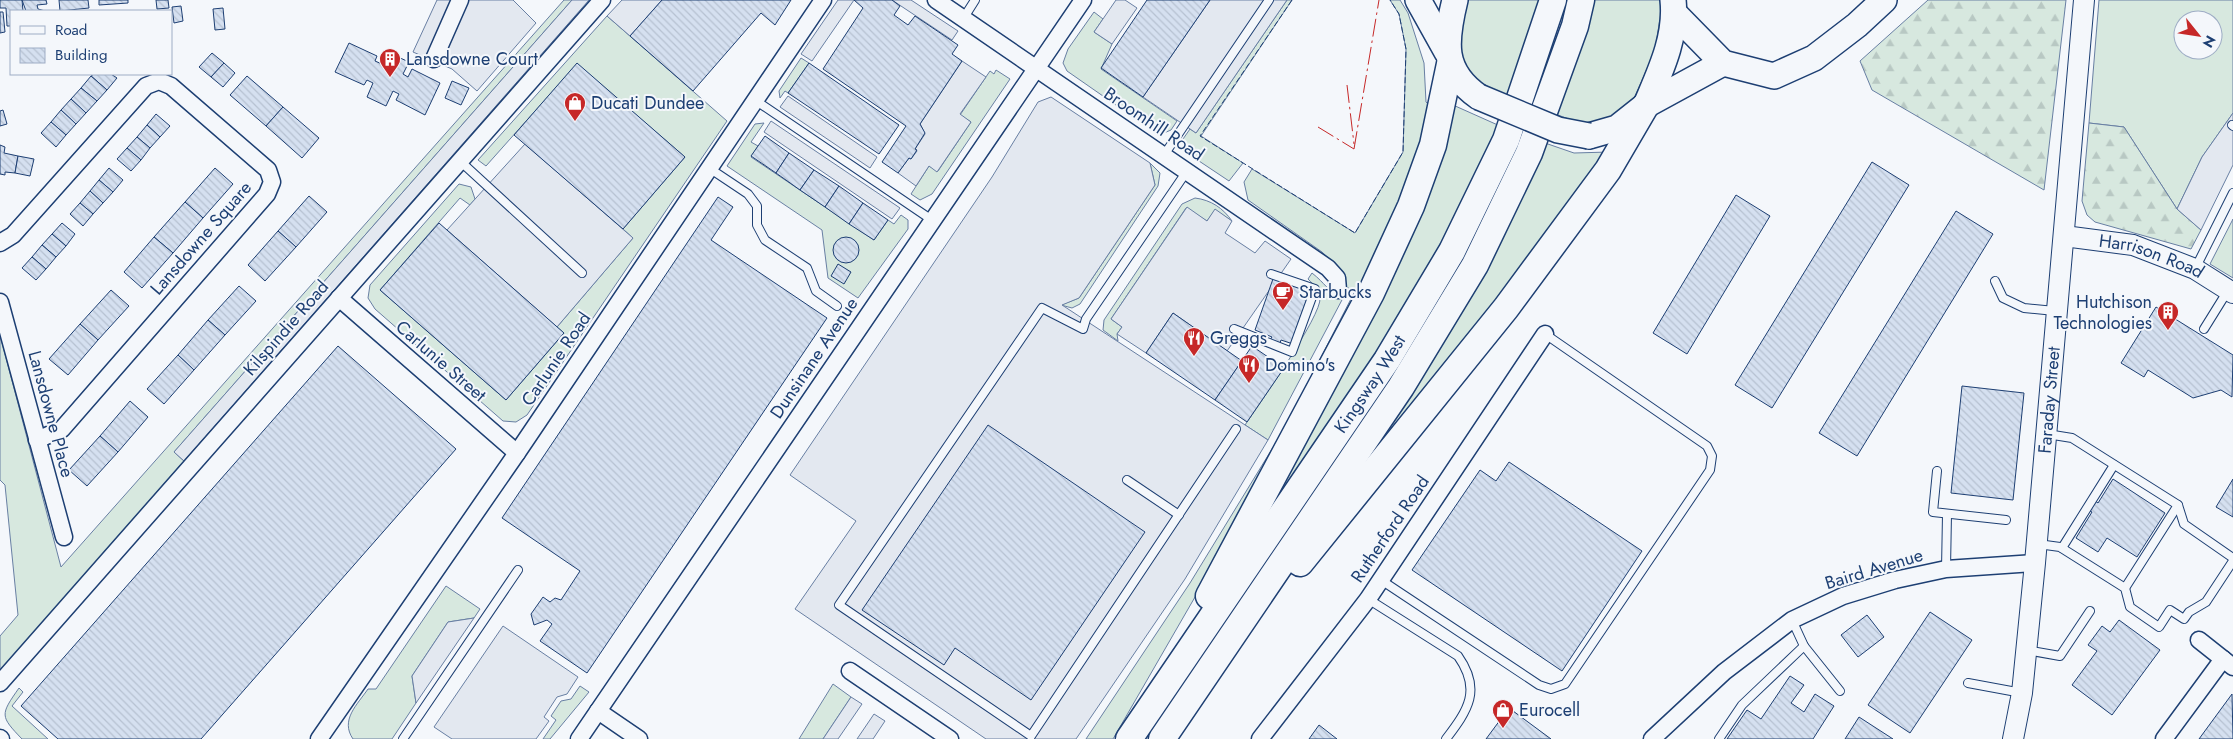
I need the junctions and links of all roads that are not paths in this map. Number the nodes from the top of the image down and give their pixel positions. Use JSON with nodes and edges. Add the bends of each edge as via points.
{"nodes":[{"id":1,"x":460,"y":0,"type":"edge"},
{"id":2,"x":602,"y":0,"type":"edge"},
{"id":3,"x":824,"y":0,"type":"edge"},
{"id":4,"x":936,"y":0,"type":"edge"},
{"id":5,"x":974,"y":0,"type":"edge"},
{"id":6,"x":1083,"y":0,"type":"edge"},
{"id":7,"x":1269,"y":0,"type":"edge"},
{"id":8,"x":1418,"y":0,"type":"edge"},
{"id":9,"x":1454,"y":0,"type":"edge"},
{"id":10,"x":1553,"y":0,"type":"edge"},
{"id":11,"x":1581,"y":0,"type":"edge"},
{"id":12,"x":1884,"y":0,"type":"edge"},
{"id":13,"x":2084,"y":0,"type":"edge"},
{"id":14,"x":1673,"y":6,"type":"edge"},
{"id":15,"x":963,"y":19,"type":"junction"},
{"id":16,"x":1448,"y":58,"type":"junction"},
{"id":17,"x":434,"y":59,"type":"dead end"},
{"id":18,"x":1723,"y":63,"type":"junction"},
{"id":19,"x":1036,"y":68,"type":"junction"},
{"id":20,"x":756,"y":100,"type":"junction"},
{"id":21,"x":1646,"y":105,"type":"junction"},
{"id":22,"x":1164,"y":155,"type":"junction"},
{"id":23,"x":460,"y":161,"type":"junction"},
{"id":24,"x":709,"y":168,"type":"junction"},
{"id":25,"x":1187,"y":171,"type":"junction"},
{"id":26,"x":2233,"y":193,"type":"edge"},
{"id":27,"x":932,"y":220,"type":"junction"},
{"id":28,"x":2064,"y":236,"type":"junction"},
{"id":29,"x":0,"y":243,"type":"edge"},
{"id":30,"x":2195,"y":269,"type":"junction"},
{"id":31,"x":582,"y":273,"type":"dead end"},
{"id":32,"x":1271,"y":274,"type":"dead end"},
{"id":33,"x":1996,"y":281,"type":"dead end"},
{"id":34,"x":1338,"y":290,"type":"dead end"},
{"id":35,"x":2231,"y":291,"type":"edge"},
{"id":36,"x":339,"y":298,"type":"junction"},
{"id":37,"x":0,"y":302,"type":"edge"},
{"id":38,"x":837,"y":306,"type":"dead end"},
{"id":39,"x":2057,"y":311,"type":"junction"},
{"id":40,"x":1234,"y":329,"type":"dead end"},
{"id":41,"x":2204,"y":329,"type":"dead end"},
{"id":42,"x":1545,"y":334,"type":"joint"},
{"id":43,"x":1236,"y":429,"type":"dead end"},
{"id":44,"x":2047,"y":434,"type":"junction"},
{"id":45,"x":37,"y":440,"type":"junction"},
{"id":46,"x":517,"y":453,"type":"junction"},
{"id":47,"x":2114,"y":465,"type":"junction"},
{"id":48,"x":1937,"y":471,"type":"dead end"},
{"id":49,"x":1127,"y":480,"type":"dead end"},
{"id":50,"x":2178,"y":505,"type":"junction"},
{"id":51,"x":1947,"y":514,"type":"junction"},
{"id":52,"x":1179,"y":515,"type":"junction"},
{"id":53,"x":2006,"y":520,"type":"dead end"},
{"id":54,"x":64,"y":537,"type":"dead end"},
{"id":55,"x":2062,"y":548,"type":"junction"},
{"id":56,"x":2035,"y":553,"type":"junction"},
{"id":57,"x":2233,"y":560,"type":"edge"},
{"id":58,"x":1946,"y":569,"type":"junction"},
{"id":59,"x":518,"y":570,"type":"dead end"},
{"id":60,"x":1381,"y":580,"type":"junction"},
{"id":61,"x":2125,"y":588,"type":"junction"},
{"id":62,"x":1368,"y":599,"type":"junction"},
{"id":63,"x":2090,"y":611,"type":"dead end"},
{"id":64,"x":1792,"y":620,"type":"junction"},
{"id":65,"x":2199,"y":640,"type":"dead end"},
{"id":66,"x":1804,"y":646,"type":"junction"},
{"id":67,"x":2026,"y":650,"type":"junction"},
{"id":68,"x":2228,"y":663,"type":"edge"},
{"id":69,"x":850,"y":671,"type":"dead end"},
{"id":70,"x":0,"y":683,"type":"edge"},
{"id":71,"x":1968,"y":683,"type":"dead end"},
{"id":72,"x":1840,"y":691,"type":"dead end"},
{"id":73,"x":2022,"y":693,"type":"junction"},
{"id":74,"x":598,"y":711,"type":"junction"},
{"id":75,"x":1180,"y":711,"type":"junction"},
{"id":76,"x":1135,"y":730,"type":"edge"},
{"id":77,"x":324,"y":737,"type":"edge"},
{"id":78,"x":403,"y":739,"type":"edge"},
{"id":79,"x":578,"y":739,"type":"edge"},
{"id":80,"x":639,"y":739,"type":"edge"},
{"id":81,"x":950,"y":739,"type":"edge"},
{"id":82,"x":1162,"y":739,"type":"edge"},
{"id":83,"x":1260,"y":739,"type":"edge"},
{"id":84,"x":1446,"y":739,"type":"edge"},
{"id":85,"x":1652,"y":739,"type":"edge"},
{"id":86,"x":1719,"y":739,"type":"edge"},
{"id":87,"x":2013,"y":739,"type":"edge"},
{"id":88,"x":2164,"y":739,"type":"edge"}],
"edges":[{"from":1,"to":17,"type":"street"},
{"from":2,"to":23,"type":"street","name":"Kilspindie Road"},
{"from":3,"to":20,"type":"street","name":"Carlunie Road"},
{"from":4,"to":15,"type":"street","name":"Broomhill Road"},
{"from":5,"to":15,"type":"lane"},
{"from":6,"to":19,"type":"street","name":"Dunsinane Avenue"},
{"from":7,"to":22,"type":"lane"},
{"from":8,"to":16,"type":"main road"},
{"from":9,"to":16,"type":"main road","via":[[1449,23]]},
{"from":10,"to":76,"type":"highway","name":"Kingsway West","via":[[1506,140],[1452,251],[1387,360]]},
{"from":11,"to":75,"type":"highway","name":"Kingsway West","via":[[1575,26],[1530,153],[1475,265],[1401,387]]},
{"from":12,"to":18,"type":"main road","via":[[1814,58],[1774,76]]},
{"from":13,"to":28,"type":"street","name":"Faraday Street"},
{"from":14,"to":18,"type":"main road"},
{"from":14,"to":21,"type":"main road","via":[[1666,55]]},
{"from":15,"to":19,"type":"street","name":"Broomhill Road"},
{"from":16,"to":21,"type":"main road","bridge":true,"via":[[1464,87],[1479,97],[1558,130],[1588,136],[1617,128]]},
{"from":16,"to":76,"type":"highway","via":[[1433,145],[1411,206],[1371,292]]},
{"from":18,"to":21,"type":"main road"},
{"from":19,"to":22,"type":"street","name":"Broomhill Road"},
{"from":19,"to":27,"type":"street","name":"Dunsinane Avenue"},
{"from":20,"to":24,"type":"street","name":"Carlunie Road"},
{"from":20,"to":27,"type":"lane"},
{"from":21,"to":75,"type":"highway","via":[[1608,170],[1506,308]]},
{"from":22,"to":25,"type":"street","name":"Broomhill Road"},
{"from":23,"to":31,"type":"lane"},
{"from":23,"to":36,"type":"street","name":"Kilspindie Road"},
{"from":24,"to":38,"type":"lane","via":[[748,194],[757,206],[757,224],[765,240],[807,268],[816,291]]},
{"from":24,"to":46,"type":"street","name":"Carlunie Road"},
{"from":25,"to":34,"type":"street","name":"Broomhill Road","via":[[1328,268],[1337,278]]},
{"from":25,"to":52,"type":"lane","via":[[1086,319],[1083,329],[1042,308],[840,605],[1031,736]]},
{"from":26,"to":30,"type":"lane"},
{"from":27,"to":74,"type":"street","name":"Dunsinane Avenue"},
{"from":28,"to":30,"type":"street","name":"Harrison Road","via":[[2133,245]]},
{"from":28,"to":39,"type":"street","name":"Faraday Street"},
{"from":29,"to":45,"type":"street","name":"Lansdowne Square","via":[[13,235],[146,86],[159,81],[171,86],[268,170],[272,182],[267,194],[62,429]]},
{"from":30,"to":35,"type":"street","name":"Harrison Road"},
{"from":32,"to":40,"type":"lane","via":[[1315,289],[1292,352]]},
{"from":33,"to":39,"type":"lane","via":[[2004,298],[2024,308]]},
{"from":35,"to":41,"type":"lane"},
{"from":36,"to":46,"type":"street","name":"Carlunie Street"},
{"from":36,"to":70,"type":"street","name":"Kilspindie Road"},
{"from":37,"to":45,"type":"street","name":"Lansdowne Place"},
{"from":39,"to":44,"type":"street","name":"Faraday Street"},
{"from":42,"to":60,"type":"street","name":"Rutherford Road"},
{"from":42,"to":60,"type":"lane","via":[[1708,446],[1712,456],[1710,470],[1565,684],[1552,689],[1539,685]]},
{"from":43,"to":52,"type":"lane"},
{"from":44,"to":47,"type":"lane","via":[[2072,438]]},
{"from":44,"to":56,"type":"street","name":"Faraday Street"},
{"from":45,"to":54,"type":"street","name":"Lansdowne Place"},
{"from":46,"to":77,"type":"street","name":"Carlunie Road"},
{"from":47,"to":50,"type":"lane"},
{"from":47,"to":55,"type":"lane"},
{"from":48,"to":51,"type":"lane","via":[[1933,512]]},
{"from":49,"to":52,"type":"lane"},
{"from":50,"to":57,"type":"lane","via":[[2184,524]]},
{"from":50,"to":61,"type":"lane"},
{"from":51,"to":53,"type":"lane"},
{"from":51,"to":58,"type":"lane"},
{"from":55,"to":56,"type":"lane"},
{"from":55,"to":61,"type":"lane"},
{"from":56,"to":58,"type":"street","name":"Baird Avenue"},
{"from":56,"to":67,"type":"street","name":"Faraday Street"},
{"from":57,"to":61,"type":"lane","via":[[2206,602],[2184,619],[2170,610],[2159,627],[2130,607]]},
{"from":58,"to":64,"type":"street","name":"Baird Avenue","via":[[1843,596]]},
{"from":59,"to":78,"type":"lane"},
{"from":60,"to":62,"type":"street","name":"Rutherford Road"},
{"from":62,"to":83,"type":"street","name":"Rutherford Road"},
{"from":62,"to":84,"type":"lane","via":[[1458,656],[1466,667],[1470,700],[1464,715]]},
{"from":63,"to":67,"type":"lane","via":[[2060,656]]},
{"from":64,"to":66,"type":"lane"},
{"from":64,"to":85,"type":"street","name":"Baird Avenue","via":[[1724,672]]},
{"from":65,"to":68,"type":"street"},
{"from":66,"to":72,"type":"lane"},
{"from":66,"to":86,"type":"lane","via":[[1742,705]]},
{"from":67,"to":73,"type":"street","name":"Faraday Street"},
{"from":68,"to":88,"type":"street"},
{"from":69,"to":81,"type":"street"},
{"from":71,"to":73,"type":"lane"},
{"from":73,"to":87,"type":"street","name":"Faraday Street"},
{"from":74,"to":79,"type":"street","name":"Dunsinane Avenue"},
{"from":74,"to":80,"type":"street"},
{"from":75,"to":82,"type":"highway","name":"Kingsway West"}]}
